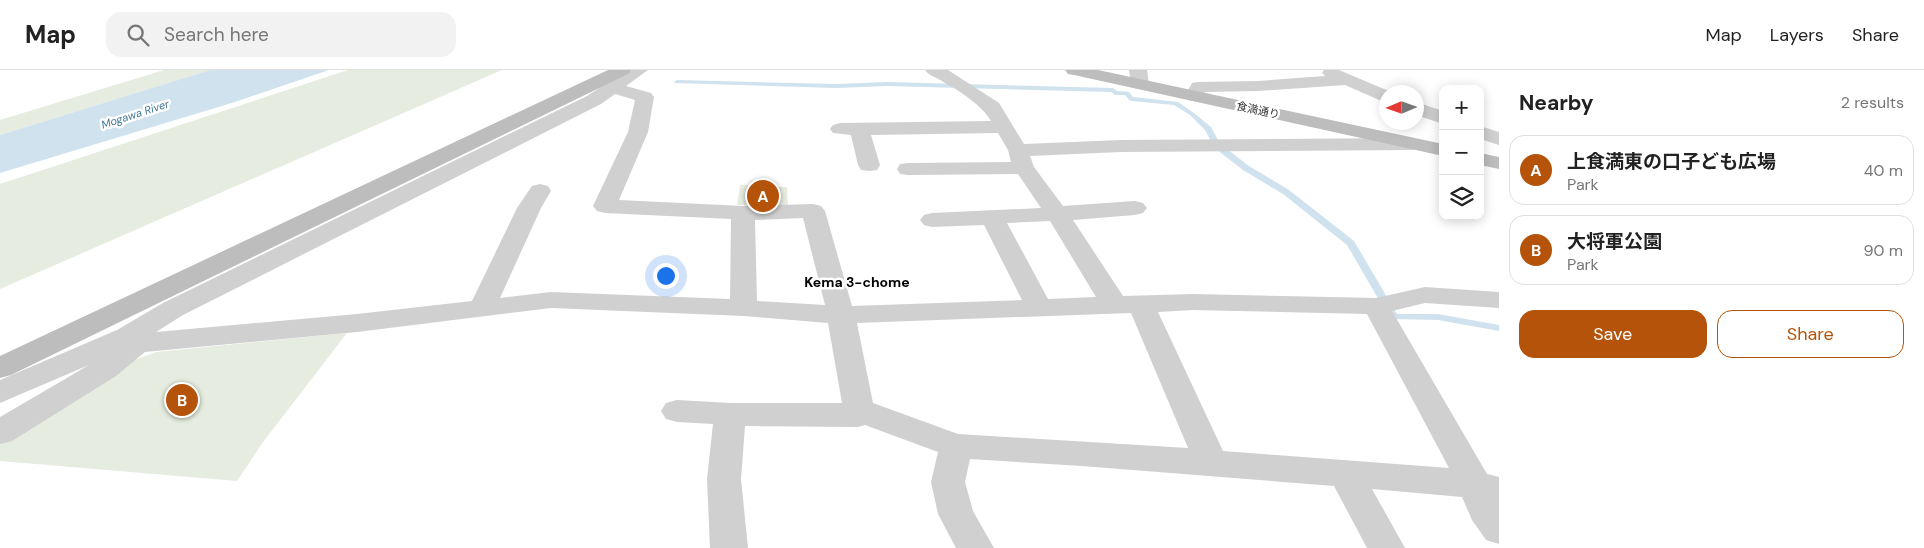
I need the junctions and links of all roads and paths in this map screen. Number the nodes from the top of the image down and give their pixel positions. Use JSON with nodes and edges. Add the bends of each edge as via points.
{"nodes":[{"id":1,"x":639,"y":70,"type":"edge"},
{"id":2,"x":934,"y":70,"type":"edge"},
{"id":3,"x":1074,"y":70,"type":"edge"},
{"id":4,"x":1323,"y":70,"type":"edge"},
{"id":5,"x":1139,"y":77,"type":"edge"},
{"id":6,"x":617,"y":79,"type":"edge"},
{"id":7,"x":1348,"y":80,"type":"junction"},
{"id":8,"x":1379,"y":94,"type":"edge"},
{"id":9,"x":1194,"y":96,"type":"junction"},
{"id":10,"x":1424,"y":111,"type":"edge"},
{"id":11,"x":1439,"y":117,"type":"edge"},
{"id":12,"x":1002,"y":127,"type":"junction"},
{"id":13,"x":1484,"y":133,"type":"edge"},
{"id":14,"x":1499,"y":139,"type":"edge"},
{"id":15,"x":1412,"y":144,"type":"junction"},
{"id":16,"x":1439,"y":149,"type":"edge"},
{"id":17,"x":1021,"y":159,"type":"junction"},
{"id":18,"x":1484,"y":159,"type":"edge"},
{"id":19,"x":1499,"y":163,"type":"edge"},
{"id":20,"x":869,"y":165,"type":"dead end"},
{"id":21,"x":908,"y":169,"type":"dead end"},
{"id":22,"x":540,"y":191,"type":"dead end"},
{"id":23,"x":1135,"y":208,"type":"dead end"},
{"id":24,"x":743,"y":213,"type":"junction"},
{"id":25,"x":1057,"y":214,"type":"junction"},
{"id":26,"x":992,"y":217,"type":"junction"},
{"id":27,"x":932,"y":220,"type":"dead end"},
{"id":28,"x":1499,"y":300,"type":"edge"},
{"id":29,"x":1128,"y":304,"type":"junction"},
{"id":30,"x":1376,"y":306,"type":"junction"},
{"id":31,"x":1039,"y":307,"type":"junction"},
{"id":32,"x":482,"y":308,"type":"junction"},
{"id":33,"x":744,"y":308,"type":"junction"},
{"id":34,"x":841,"y":315,"type":"junction"},
{"id":35,"x":132,"y":340,"type":"junction"},
{"id":36,"x":0,"y":368,"type":"edge"},
{"id":37,"x":0,"y":392,"type":"edge"},
{"id":38,"x":859,"y":410,"type":"junction"},
{"id":39,"x":677,"y":411,"type":"dead end"},
{"id":40,"x":730,"y":414,"type":"junction"},
{"id":41,"x":0,"y":432,"type":"edge"},
{"id":42,"x":956,"y":446,"type":"junction"},
{"id":43,"x":1212,"y":464,"type":"junction"},
{"id":44,"x":1344,"y":474,"type":"junction"},
{"id":45,"x":1487,"y":487,"type":"edge"},
{"id":46,"x":1499,"y":529,"type":"edge"},
{"id":47,"x":729,"y":548,"type":"edge"},
{"id":48,"x":975,"y":548,"type":"edge"},
{"id":49,"x":1386,"y":548,"type":"edge"}],
"edges":[{"from":1,"to":6,"type":"street"},
{"from":2,"to":12,"type":"street","via":[[992,107]]},
{"from":3,"to":5,"type":"street","name":"食満通り"},
{"from":4,"to":7,"type":"street"},
{"from":5,"to":9,"type":"street","name":"食満通り"},
{"from":6,"to":24,"type":"street","via":[[645,97],[638,132],[605,206]]},
{"from":6,"to":35,"type":"street","via":[[594,100],[173,309]]},
{"from":6,"to":36,"type":"street"},
{"from":7,"to":8,"type":"street"},
{"from":7,"to":9,"type":"street","via":[[1198,87]]},
{"from":9,"to":15,"type":"street","name":"食満通り"},
{"from":10,"to":11,"type":"street"},
{"from":12,"to":17,"type":"street"},
{"from":12,"to":20,"type":"street","via":[[849,129]]},
{"from":13,"to":14,"type":"street"},
{"from":15,"to":16,"type":"street","name":"食満通り"},
{"from":15,"to":17,"type":"street","via":[[1121,146]]},
{"from":17,"to":21,"type":"street"},
{"from":17,"to":25,"type":"street"},
{"from":18,"to":19,"type":"street"},
{"from":22,"to":32,"type":"street"},
{"from":23,"to":25,"type":"street"},
{"from":24,"to":33,"type":"street"},
{"from":24,"to":34,"type":"street","via":[[813,210]]},
{"from":25,"to":26,"type":"street"},
{"from":25,"to":29,"type":"street"},
{"from":26,"to":27,"type":"street"},
{"from":26,"to":31,"type":"street"},
{"from":28,"to":30,"type":"street","via":[[1425,295]]},
{"from":29,"to":30,"type":"street","via":[[1193,302]]},
{"from":29,"to":31,"type":"street"},
{"from":29,"to":43,"type":"street"},
{"from":30,"to":45,"type":"street"},
{"from":31,"to":34,"type":"street"},
{"from":32,"to":33,"type":"street","via":[[551,300]]},
{"from":32,"to":35,"type":"street","via":[[357,323]]},
{"from":33,"to":34,"type":"street"},
{"from":34,"to":38,"type":"street"},
{"from":35,"to":37,"type":"street"},
{"from":35,"to":41,"type":"street","via":[[105,369]]},
{"from":38,"to":40,"type":"street","via":[[858,415]]},
{"from":38,"to":42,"type":"street"},
{"from":39,"to":40,"type":"street"},
{"from":40,"to":47,"type":"street","via":[[724,479]]},
{"from":42,"to":43,"type":"street"},
{"from":42,"to":48,"type":"street","via":[[948,482],[956,514]]},
{"from":43,"to":44,"type":"street"},
{"from":44,"to":45,"type":"street"},
{"from":44,"to":49,"type":"street"},
{"from":45,"to":46,"type":"street","via":[[1485,510]]}]}
